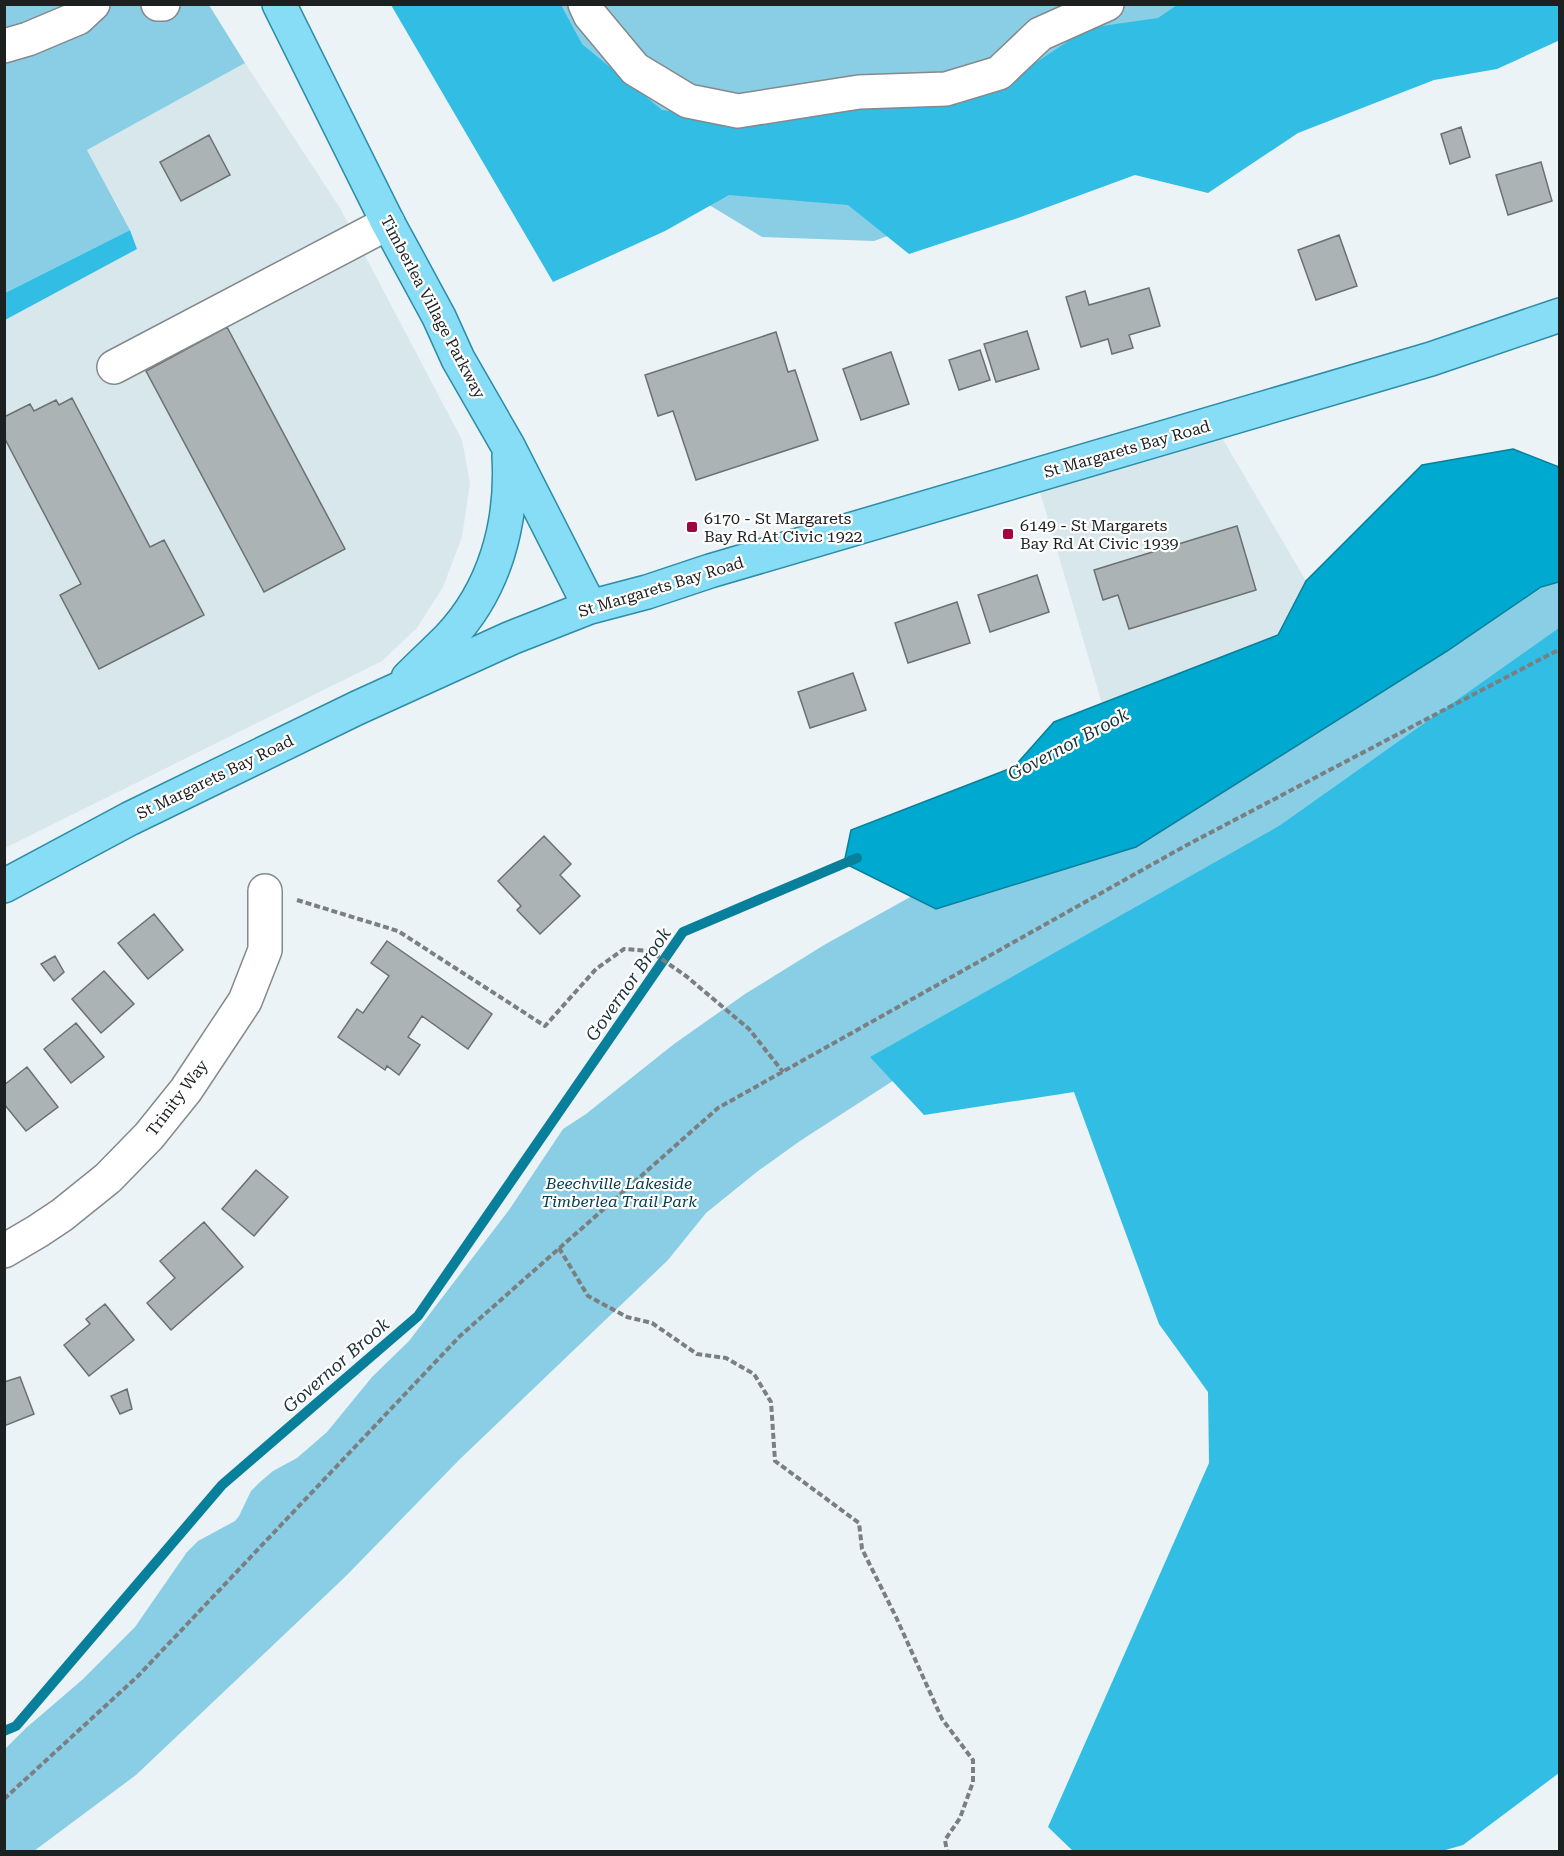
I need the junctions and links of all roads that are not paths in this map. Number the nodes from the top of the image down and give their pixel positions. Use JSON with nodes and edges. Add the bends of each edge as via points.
{"nodes":[{"id":1,"x":93,"y":4,"type":"edge"},
{"id":2,"x":279,"y":4,"type":"edge"},
{"id":3,"x":585,"y":4,"type":"edge"},
{"id":4,"x":1107,"y":4,"type":"edge"},
{"id":5,"x":4,"y":46,"type":"edge"},
{"id":6,"x":388,"y":223,"type":"junction"},
{"id":7,"x":1560,"y":315,"type":"edge"},
{"id":8,"x":114,"y":367,"type":"dead end"},
{"id":9,"x":508,"y":446,"type":"junction"},
{"id":10,"x":590,"y":608,"type":"junction"},
{"id":11,"x":393,"y":692,"type":"junction"},
{"id":12,"x":4,"y":886,"type":"edge"},
{"id":13,"x":265,"y":891,"type":"road end"},
{"id":14,"x":4,"y":1251,"type":"edge"}],
"edges":[{"from":1,"to":5,"type":"street","via":[[78,18]]},
{"from":2,"to":6,"type":"main road","name":"Timberlea Village Parkway"},
{"from":3,"to":4,"type":"street","via":[[635,69],[688,101],[738,111],[859,92],[946,89],[999,73],[1040,34]]},
{"from":6,"to":8,"type":"street"},
{"from":6,"to":9,"type":"main road","name":"Timberlea Village Parkway"},
{"from":7,"to":10,"type":"main road","name":"St Margarets Bay Road","via":[[1431,360]]},
{"from":9,"to":10,"type":"main road","name":"Timberlea Village Parkway"},
{"from":9,"to":11,"type":"main road","via":[[508,515],[488,581],[449,638]]},
{"from":10,"to":11,"type":"main road","name":"St Margarets Bay Road","via":[[511,638]]},
{"from":11,"to":12,"type":"main road","name":"St Margarets Bay Road","via":[[129,819]]},
{"from":13,"to":14,"type":"street","name":"Trinity Way","via":[[265,950],[249,991],[186,1090],[108,1178],[62,1215]]}]}
